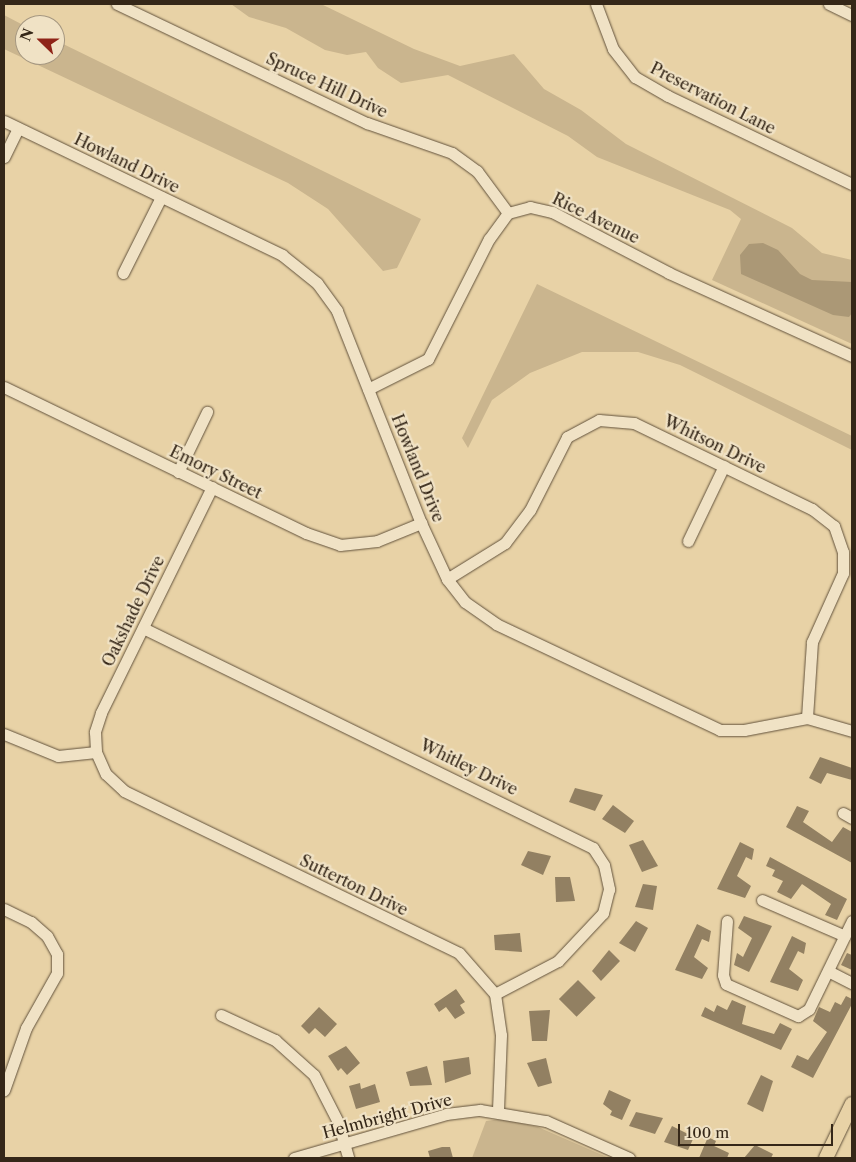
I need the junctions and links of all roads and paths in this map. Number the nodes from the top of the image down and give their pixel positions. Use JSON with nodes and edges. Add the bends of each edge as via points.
{"nodes":[{"id":1,"x":117,"y":4,"type":"edge"},
{"id":2,"x":596,"y":4,"type":"edge"},
{"id":3,"x":829,"y":4,"type":"edge"},
{"id":4,"x":852,"y":15,"type":"edge"},
{"id":5,"x":4,"y":121,"type":"edge"},
{"id":6,"x":18,"y":128,"type":"junction"},
{"id":7,"x":4,"y":157,"type":"edge"},
{"id":8,"x":852,"y":184,"type":"edge"},
{"id":9,"x":160,"y":197,"type":"junction"},
{"id":10,"x":508,"y":213,"type":"junction"},
{"id":11,"x":123,"y":274,"type":"dead end"},
{"id":12,"x":852,"y":356,"type":"edge"},
{"id":13,"x":4,"y":387,"type":"edge"},
{"id":14,"x":368,"y":390,"type":"junction"},
{"id":15,"x":207,"y":412,"type":"dead end"},
{"id":16,"x":724,"y":466,"type":"junction"},
{"id":17,"x":178,"y":472,"type":"junction"},
{"id":18,"x":212,"y":487,"type":"junction"},
{"id":19,"x":422,"y":523,"type":"junction"},
{"id":20,"x":688,"y":541,"type":"dead end"},
{"id":21,"x":447,"y":579,"type":"junction"},
{"id":22,"x":143,"y":628,"type":"junction"},
{"id":23,"x":807,"y":718,"type":"junction"},
{"id":24,"x":852,"y":731,"type":"edge"},
{"id":25,"x":4,"y":734,"type":"edge"},
{"id":26,"x":96,"y":752,"type":"junction"},
{"id":27,"x":762,"y":900,"type":"dead end"},
{"id":28,"x":4,"y":909,"type":"edge"},
{"id":29,"x":727,"y":921,"type":"dead end"},
{"id":30,"x":852,"y":921,"type":"edge"},
{"id":31,"x":845,"y":936,"type":"junction"},
{"id":32,"x":828,"y":971,"type":"junction"},
{"id":33,"x":852,"y":983,"type":"edge"},
{"id":34,"x":495,"y":994,"type":"junction"},
{"id":35,"x":222,"y":1015,"type":"dead end"},
{"id":36,"x":4,"y":1090,"type":"edge"},
{"id":37,"x":852,"y":1104,"type":"edge"},
{"id":38,"x":498,"y":1111,"type":"junction"},
{"id":39,"x":344,"y":1144,"type":"junction"},
{"id":40,"x":294,"y":1158,"type":"edge"},
{"id":41,"x":348,"y":1158,"type":"edge"},
{"id":42,"x":629,"y":1158,"type":"edge"},
{"id":43,"x":826,"y":1158,"type":"edge"}],
"edges":[{"from":1,"to":10,"type":"street","name":"Spruce Hill Drive","via":[[366,124],[452,153],[477,171]]},
{"from":2,"to":8,"type":"street","name":"Preservation Lane","via":[[613,49],[635,76],[668,96]]},
{"from":3,"to":4,"type":"street"},
{"from":5,"to":6,"type":"street","name":"Howland Drive"},
{"from":6,"to":7,"type":"street"},
{"from":6,"to":9,"type":"street","name":"Howland Drive"},
{"from":9,"to":11,"type":"street"},
{"from":9,"to":14,"type":"street","name":"Howland Drive","via":[[282,255],[317,283],[337,311]]},
{"from":10,"to":12,"type":"street","name":"Rice Avenue","via":[[530,207],[552,212],[668,273]]},
{"from":10,"to":14,"type":"street","via":[[489,239],[428,360]]},
{"from":13,"to":17,"type":"street","name":"Emory Street"},
{"from":14,"to":19,"type":"street","name":"Howland Drive"},
{"from":15,"to":17,"type":"street"},
{"from":16,"to":20,"type":"street"},
{"from":16,"to":21,"type":"street","name":"Whitson Drive","via":[[634,423],[599,420],[567,437],[530,510],[505,543]]},
{"from":16,"to":23,"type":"street","name":"Whitson Drive","via":[[812,509],[834,526],[844,552],[843,573],[812,642]]},
{"from":17,"to":18,"type":"street","name":"Emory Street"},
{"from":18,"to":19,"type":"street","name":"Emory Street","via":[[340,545],[377,541]]},
{"from":18,"to":22,"type":"street","name":"Oakshade Drive"},
{"from":19,"to":21,"type":"street","name":"Howland Drive"},
{"from":21,"to":23,"type":"street","name":"Howland Drive","via":[[465,602],[496,624],[720,730],[744,730]]},
{"from":22,"to":26,"type":"street","name":"Oakshade Drive","via":[[101,713],[95,732]]},
{"from":22,"to":34,"type":"street","name":"Whitley Drive","via":[[593,848],[604,865],[609,889],[602,914],[558,961]]},
{"from":23,"to":24,"type":"street","name":"Howland Drive"},
{"from":25,"to":26,"type":"street","via":[[58,756]]},
{"from":26,"to":34,"type":"street","name":"Sutterton Drive","via":[[106,774],[124,791],[459,953]]},
{"from":27,"to":31,"type":"street"},
{"from":28,"to":36,"type":"street","via":[[37,926],[57,954],[57,973],[51,990],[26,1028]]},
{"from":29,"to":32,"type":"street","via":[[722,975],[726,984],[798,1016],[809,1009]]},
{"from":30,"to":31,"type":"street"},
{"from":31,"to":32,"type":"street"},
{"from":32,"to":33,"type":"street"},
{"from":34,"to":38,"type":"street","via":[[501,1035]]},
{"from":35,"to":39,"type":"street","via":[[275,1040],[314,1075]]},
{"from":37,"to":43,"type":"main road"},
{"from":38,"to":39,"type":"street","name":"Helmbright Drive","via":[[446,1114]]},
{"from":38,"to":42,"type":"street","name":"Helmbright Drive","via":[[546,1121]]},
{"from":39,"to":40,"type":"street","name":"Helmbright Drive"},
{"from":39,"to":41,"type":"street"}]}
